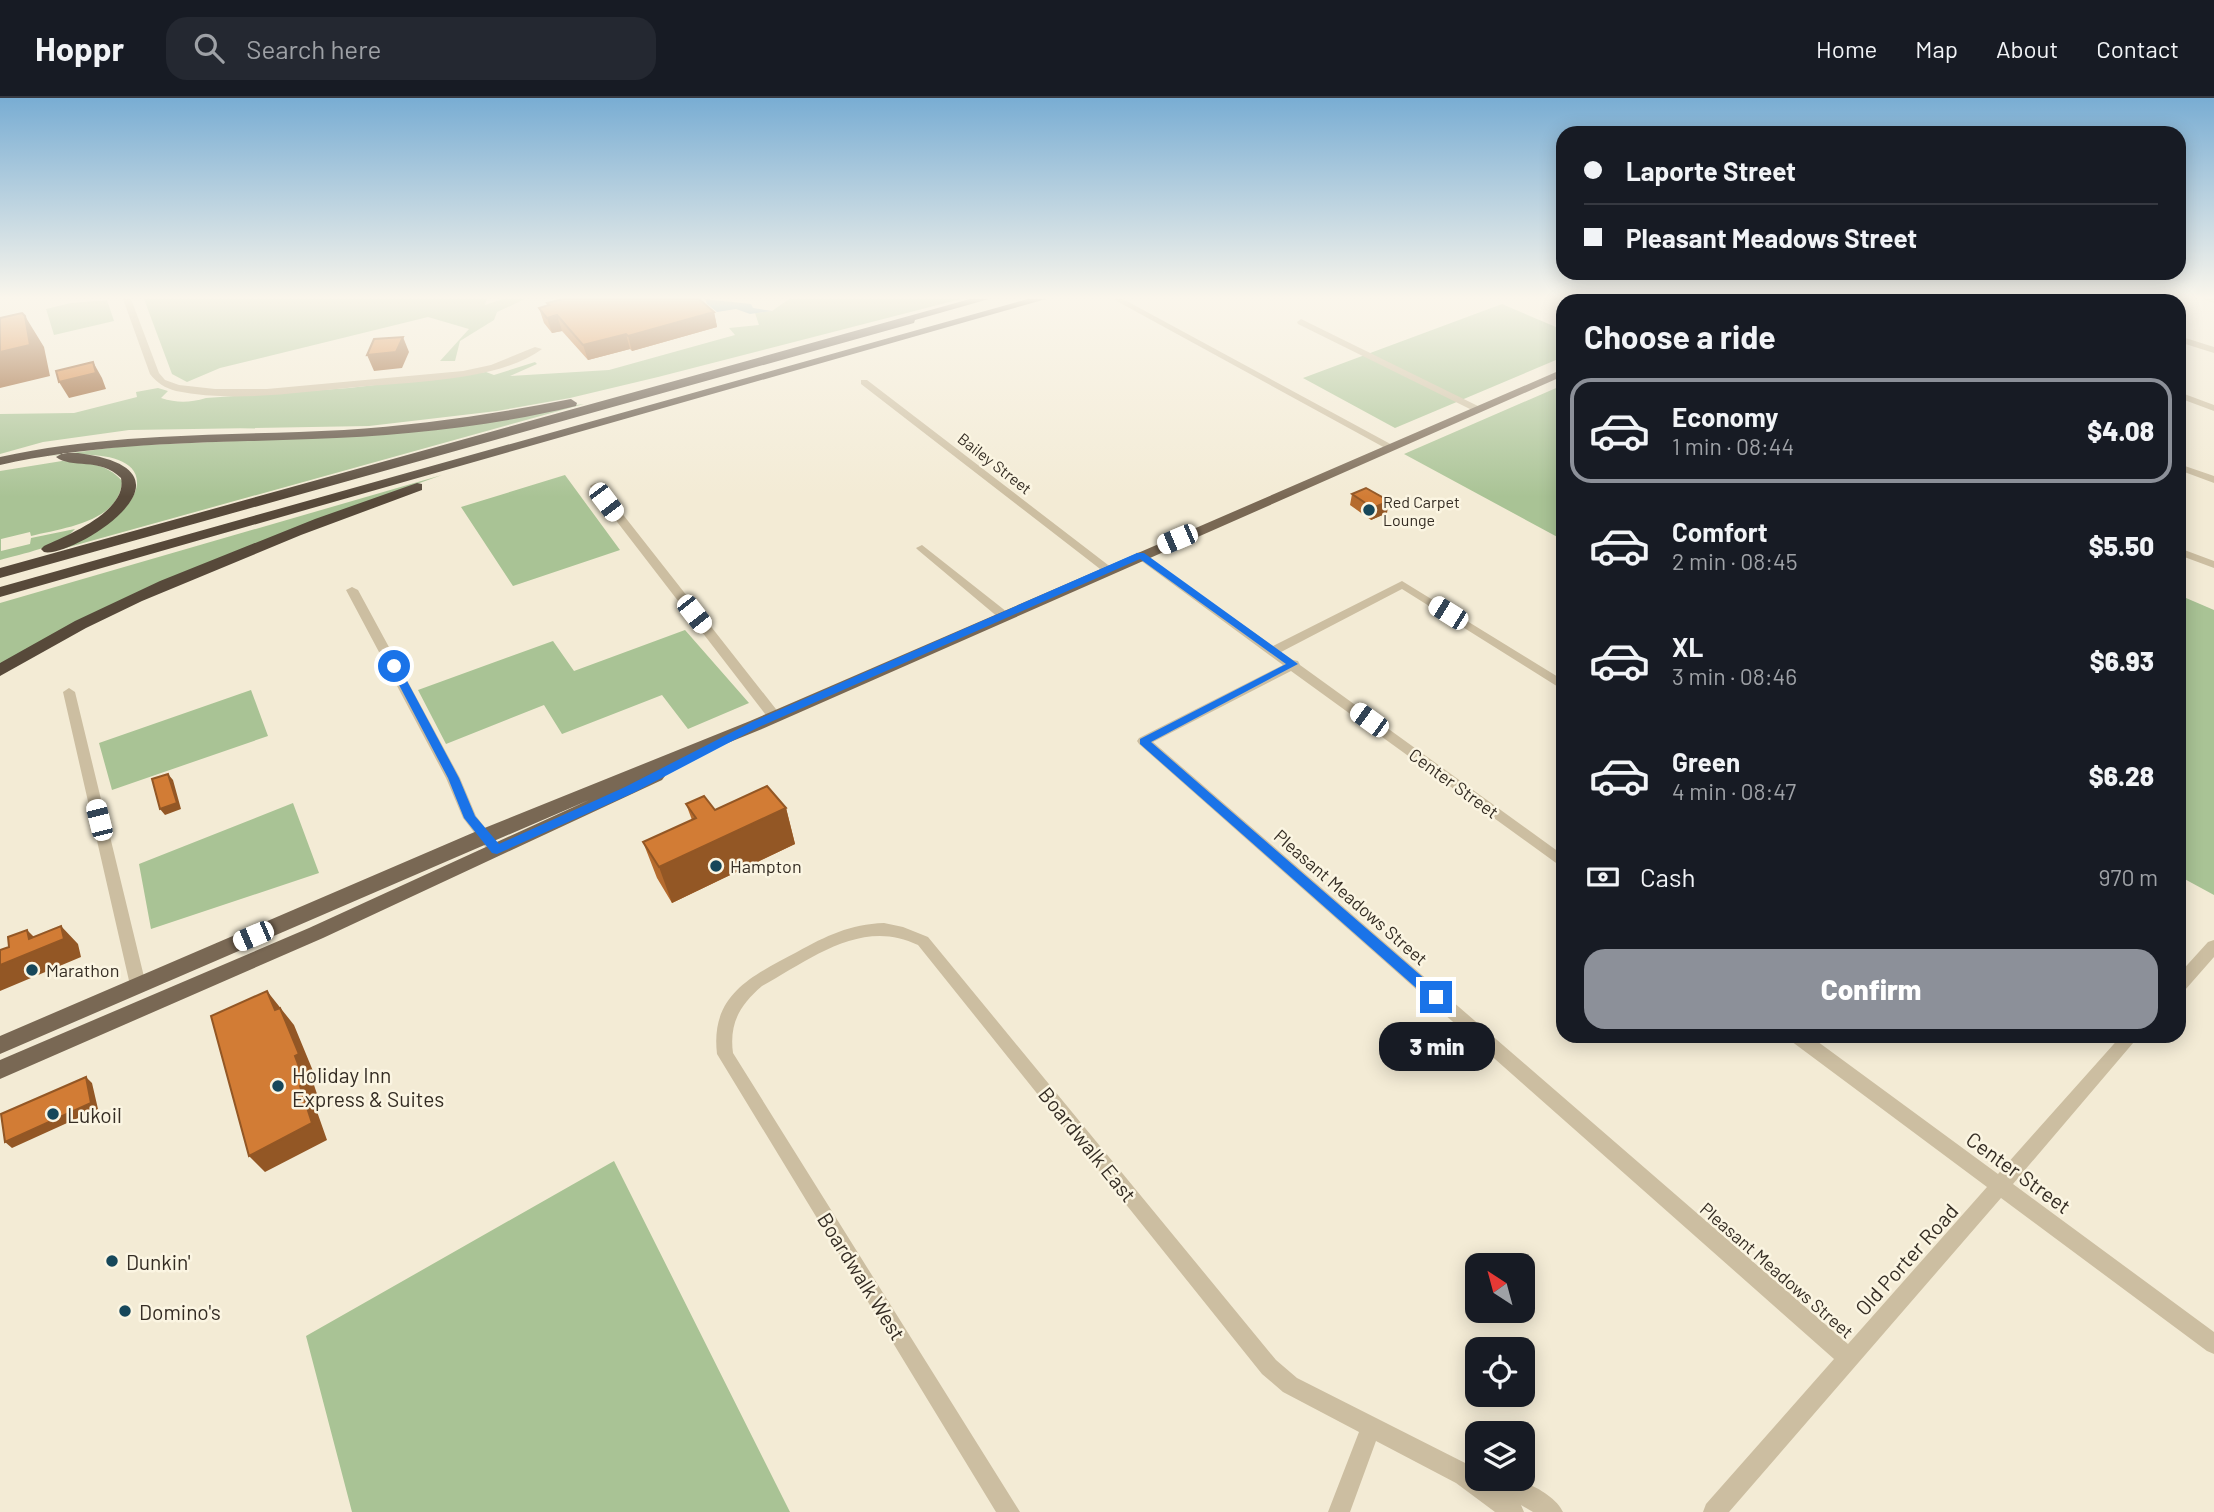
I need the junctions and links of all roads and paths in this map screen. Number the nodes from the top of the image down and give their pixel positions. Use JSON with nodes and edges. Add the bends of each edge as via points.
{"nodes":[{"id":1,"x":152,"y":365,"type":"edge"},
{"id":2,"x":499,"y":365,"type":"edge"},
{"id":3,"x":726,"y":365,"type":"edge"},
{"id":4,"x":753,"y":365,"type":"edge"},
{"id":5,"x":803,"y":365,"type":"edge"},
{"id":6,"x":1239,"y":365,"type":"edge"},
{"id":7,"x":1387,"y":365,"type":"edge"},
{"id":8,"x":1556,"y":375,"type":"edge"},
{"id":9,"x":764,"y":376,"type":"junction"},
{"id":10,"x":863,"y":382,"type":"dead end"},
{"id":11,"x":2186,"y":398,"type":"edge"},
{"id":12,"x":2214,"y":408,"type":"edge"},
{"id":13,"x":1477,"y":410,"type":"junction"},
{"id":14,"x":1391,"y":447,"type":"junction"},
{"id":15,"x":0,"y":461,"type":"edge"},
{"id":16,"x":0,"y":468,"type":"edge"},
{"id":17,"x":2186,"y":470,"type":"edge"},
{"id":18,"x":2214,"y":480,"type":"edge"},
{"id":19,"x":594,"y":486,"type":"dead end"},
{"id":20,"x":922,"y":548,"type":"dead end"},
{"id":21,"x":2186,"y":554,"type":"edge"},
{"id":22,"x":1140,"y":555,"type":"junction"},
{"id":23,"x":0,"y":565,"type":"edge"},
{"id":24,"x":2214,"y":565,"type":"edge"},
{"id":25,"x":1108,"y":570,"type":"junction"},
{"id":26,"x":0,"y":573,"type":"edge"},
{"id":27,"x":352,"y":590,"type":"dead end"},
{"id":28,"x":2,"y":591,"type":"edge"},
{"id":29,"x":1003,"y":615,"type":"junction"},
{"id":30,"x":1275,"y":650,"type":"junction"},
{"id":31,"x":1293,"y":664,"type":"junction"},
{"id":32,"x":0,"y":671,"type":"edge"},
{"id":33,"x":1556,"y":682,"type":"edge"},
{"id":34,"x":69,"y":692,"type":"dead end"},
{"id":35,"x":774,"y":716,"type":"junction"},
{"id":36,"x":490,"y":843,"type":"junction"},
{"id":37,"x":1556,"y":858,"type":"edge"},
{"id":38,"x":2214,"y":946,"type":"edge"},
{"id":39,"x":2186,"y":977,"type":"edge"},
{"id":40,"x":138,"y":985,"type":"junction"},
{"id":41,"x":722,"y":1037,"type":"joint"},
{"id":42,"x":1806,"y":1043,"type":"edge"},
{"id":43,"x":2120,"y":1043,"type":"edge"},
{"id":44,"x":0,"y":1045,"type":"edge"},
{"id":45,"x":26,"y":1059,"type":"junction"},
{"id":46,"x":0,"y":1070,"type":"edge"},
{"id":47,"x":0,"y":1077,"type":"edge"},
{"id":48,"x":2000,"y":1186,"type":"junction"},
{"id":49,"x":2214,"y":1344,"type":"edge"},
{"id":50,"x":1848,"y":1358,"type":"junction"},
{"id":51,"x":1371,"y":1427,"type":"junction"},
{"id":52,"x":1465,"y":1473,"type":"edge"},
{"id":53,"x":1489,"y":1491,"type":"edge"},
{"id":54,"x":1516,"y":1491,"type":"edge"},
{"id":55,"x":1009,"y":1512,"type":"edge"},
{"id":56,"x":1339,"y":1512,"type":"edge"},
{"id":57,"x":1513,"y":1512,"type":"edge"},
{"id":58,"x":1552,"y":1512,"type":"edge"},
{"id":59,"x":1714,"y":1512,"type":"edge"}],
"edges":[{"from":1,"to":2,"type":"street","via":[[162,382],[215,393],[463,374]]},
{"from":3,"to":15,"type":"highway","via":[[512,414],[360,432],[99,443]]},
{"from":4,"to":26,"type":"highway"},
{"from":5,"to":9,"type":"highway"},
{"from":6,"to":14,"type":"street"},
{"from":7,"to":13,"type":"street"},
{"from":8,"to":13,"type":"main road"},
{"from":9,"to":28,"type":"highway"},
{"from":9,"to":32,"type":"highway","via":[[347,511],[108,611]]},
{"from":10,"to":25,"type":"street","name":"Bailey Street"},
{"from":11,"to":12,"type":"street"},
{"from":13,"to":14,"type":"main road"},
{"from":14,"to":22,"type":"main road"},
{"from":16,"to":23,"type":"highway","via":[[86,457],[120,467],[131,486],[125,499],[96,526],[47,550]]},
{"from":17,"to":18,"type":"street"},
{"from":19,"to":35,"type":"street"},
{"from":20,"to":29,"type":"street"},
{"from":21,"to":24,"type":"street"},
{"from":22,"to":25,"type":"main road"},
{"from":22,"to":30,"type":"street","name":"Center Street"},
{"from":25,"to":29,"type":"main road"},
{"from":27,"to":36,"type":"street","via":[[470,818]]},
{"from":29,"to":35,"type":"main road"},
{"from":30,"to":31,"type":"street","name":"Center Street"},
{"from":30,"to":33,"type":"street","via":[[1402,584]]},
{"from":31,"to":37,"type":"street","name":"Center Street"},
{"from":31,"to":50,"type":"street","name":"Pleasant Meadows Street","via":[[1144,741]]},
{"from":34,"to":40,"type":"street"},
{"from":35,"to":36,"type":"main road"},
{"from":36,"to":40,"type":"main road"},
{"from":36,"to":45,"type":"main road","via":[[316,933]]},
{"from":38,"to":39,"type":"street"},
{"from":40,"to":44,"type":"main road"},
{"from":41,"to":51,"type":"street","name":"Boardwalk East","via":[[731,1005],[744,990],[842,935],[891,929],[923,941],[1269,1367],[1290,1385]]},
{"from":41,"to":55,"type":"street","name":"Boardwalk West","via":[[732,1066]]},
{"from":42,"to":48,"type":"street","name":"Center Street"},
{"from":43,"to":48,"type":"street","name":"Old Porter Road"},
{"from":45,"to":46,"type":"main road"},
{"from":45,"to":47,"type":"main road"},
{"from":48,"to":49,"type":"street","name":"Center Street"},
{"from":48,"to":50,"type":"street","name":"Old Porter Road"},
{"from":50,"to":59,"type":"street","name":"Old Porter Road"},
{"from":51,"to":52,"type":"street","name":"Boardwalk East"},
{"from":51,"to":56,"type":"street"},
{"from":53,"to":57,"type":"street","name":"Boardwalk East"},
{"from":54,"to":58,"type":"street","name":"Boardwalk East"}]}
